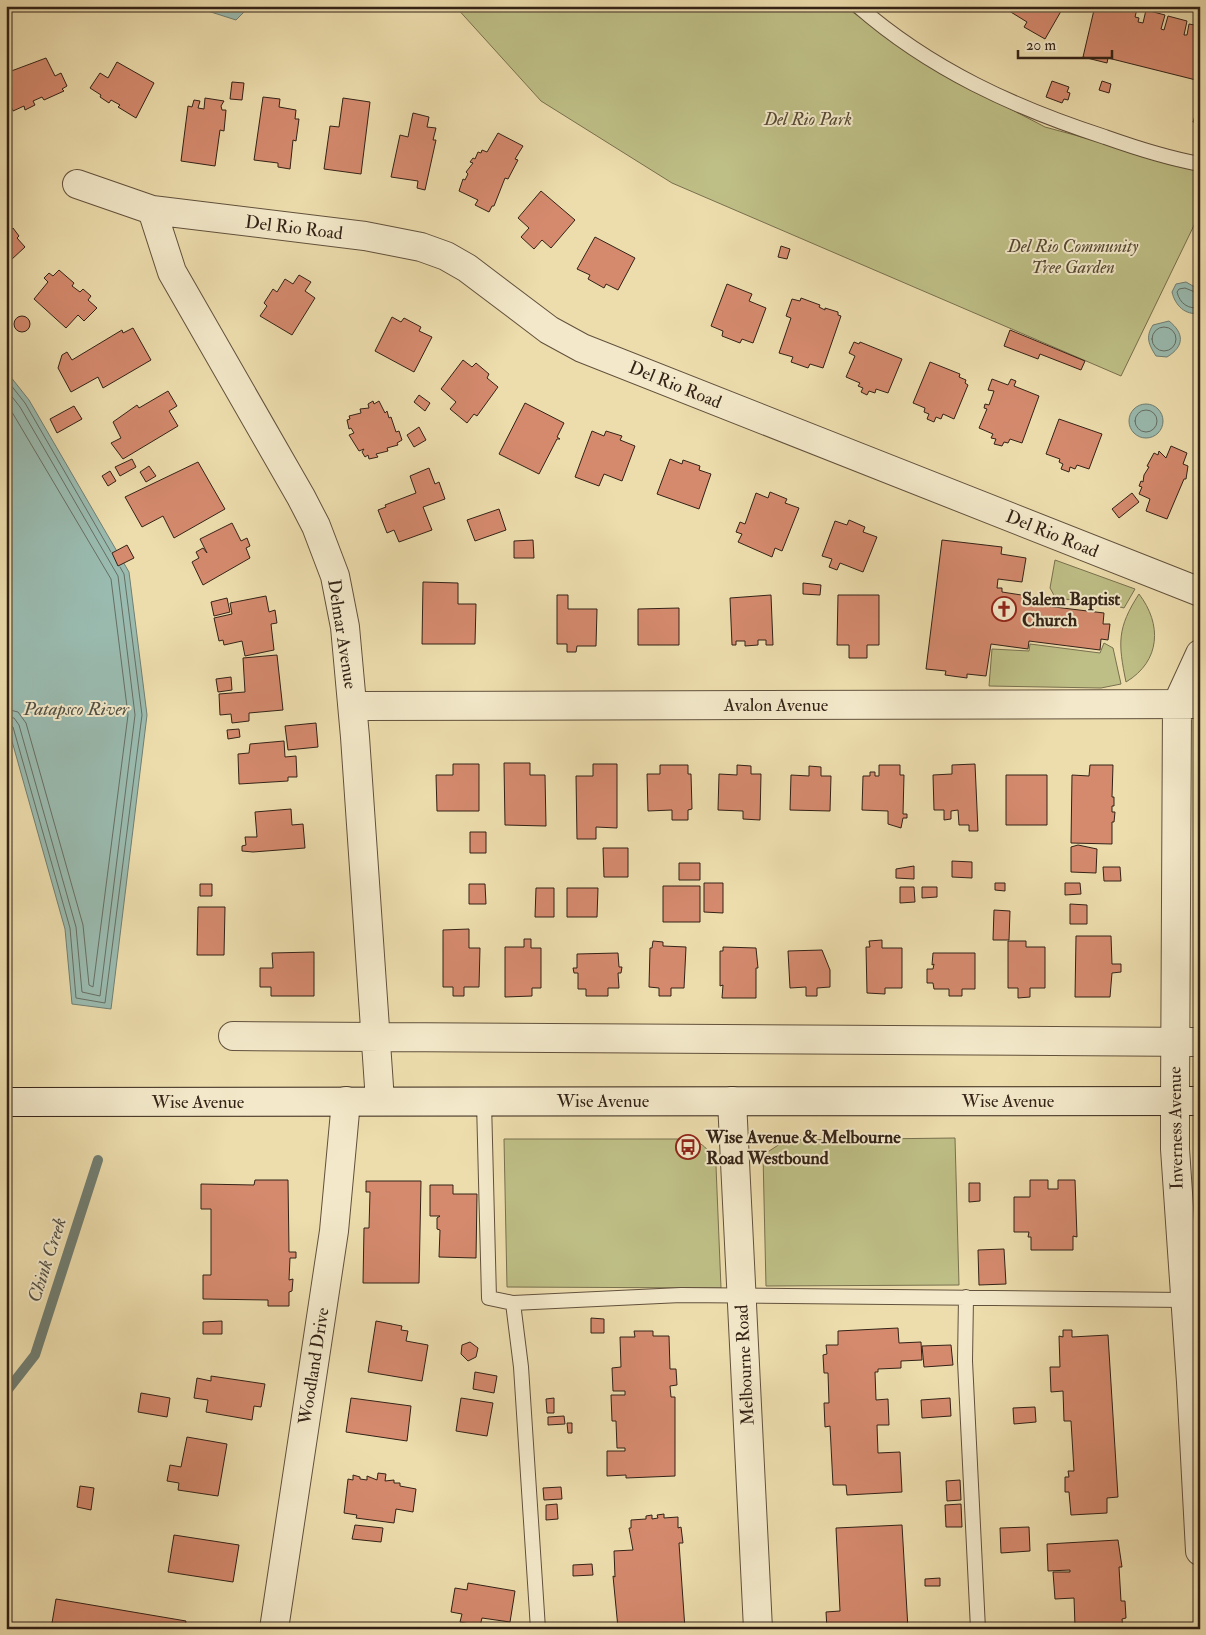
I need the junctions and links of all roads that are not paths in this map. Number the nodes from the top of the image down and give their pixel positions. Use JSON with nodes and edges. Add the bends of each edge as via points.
{"nodes":[{"id":1,"x":858,"y":6,"type":"edge"},
{"id":2,"x":1200,"y":164,"type":"edge"},
{"id":3,"x":77,"y":184,"type":"dead end"},
{"id":4,"x":152,"y":210,"type":"junction"},
{"id":5,"x":1200,"y":592,"type":"edge"},
{"id":6,"x":1200,"y":654,"type":"edge"},
{"id":7,"x":1188,"y":704,"type":"edge"},
{"id":8,"x":353,"y":706,"type":"junction"},
{"id":9,"x":233,"y":1036,"type":"dead end"},
{"id":10,"x":376,"y":1037,"type":"junction"},
{"id":11,"x":1187,"y":1041,"type":"edge"},
{"id":12,"x":380,"y":1101,"type":"junction"},
{"id":13,"x":732,"y":1101,"type":"junction"},
{"id":14,"x":1187,"y":1101,"type":"edge"},
{"id":15,"x":346,"y":1102,"type":"junction"},
{"id":16,"x":484,"y":1102,"type":"junction"},
{"id":17,"x":11,"y":1106,"type":"edge"},
{"id":18,"x":741,"y":1297,"type":"junction"},
{"id":19,"x":966,"y":1297,"type":"junction"},
{"id":20,"x":1184,"y":1300,"type":"junction"},
{"id":21,"x":513,"y":1302,"type":"junction"},
{"id":22,"x":1196,"y":1382,"type":"edge"},
{"id":23,"x":1200,"y":1551,"type":"edge"},
{"id":24,"x":274,"y":1629,"type":"edge"},
{"id":25,"x":538,"y":1629,"type":"edge"},
{"id":26,"x":758,"y":1629,"type":"edge"},
{"id":27,"x":978,"y":1629,"type":"edge"}],
"edges":[{"from":1,"to":2,"type":"lane","via":[[881,26],[962,80],[1049,119],[1170,159]]},
{"from":3,"to":4,"type":"street","name":"Del Rio Road"},
{"from":4,"to":5,"type":"street","name":"Del Rio Road","via":[[365,236],[446,256],[467,268],[549,330],[582,348]]},
{"from":4,"to":8,"type":"street","name":"Delmar Avenue","via":[[172,272],[316,526],[340,598]]},
{"from":6,"to":7,"type":"street"},
{"from":7,"to":8,"type":"street","name":"Avalon Avenue"},
{"from":7,"to":11,"type":"street","name":"Inverness Avenue"},
{"from":8,"to":10,"type":"street","name":"Delmar Avenue"},
{"from":9,"to":10,"type":"street"},
{"from":10,"to":11,"type":"street"},
{"from":10,"to":12,"type":"street","name":"Delmar Avenue"},
{"from":11,"to":14,"type":"street","name":"Inverness Avenue"},
{"from":12,"to":15,"type":"street","name":"Wise Avenue"},
{"from":12,"to":16,"type":"street","name":"Wise Avenue"},
{"from":13,"to":14,"type":"street","name":"Wise Avenue"},
{"from":13,"to":16,"type":"street","name":"Wise Avenue"},
{"from":13,"to":18,"type":"street","name":"Melbourne Road"},
{"from":14,"to":20,"type":"street","name":"Inverness Avenue","via":[[1175,1148]]},
{"from":15,"to":17,"type":"street","name":"Wise Avenue"},
{"from":15,"to":24,"type":"street","name":"Woodland Drive","via":[[334,1231]]},
{"from":16,"to":21,"type":"lane","via":[[489,1298]]},
{"from":18,"to":19,"type":"lane"},
{"from":18,"to":21,"type":"lane","via":[[681,1295]]},
{"from":18,"to":26,"type":"street","name":"Melbourne Road"},
{"from":19,"to":20,"type":"lane"},
{"from":19,"to":27,"type":"lane","via":[[965,1361]]},
{"from":20,"to":22,"type":"street","name":"Inverness Avenue"},
{"from":21,"to":25,"type":"lane","via":[[521,1367]]},
{"from":22,"to":23,"type":"street","name":"Inverness Avenue"}]}
